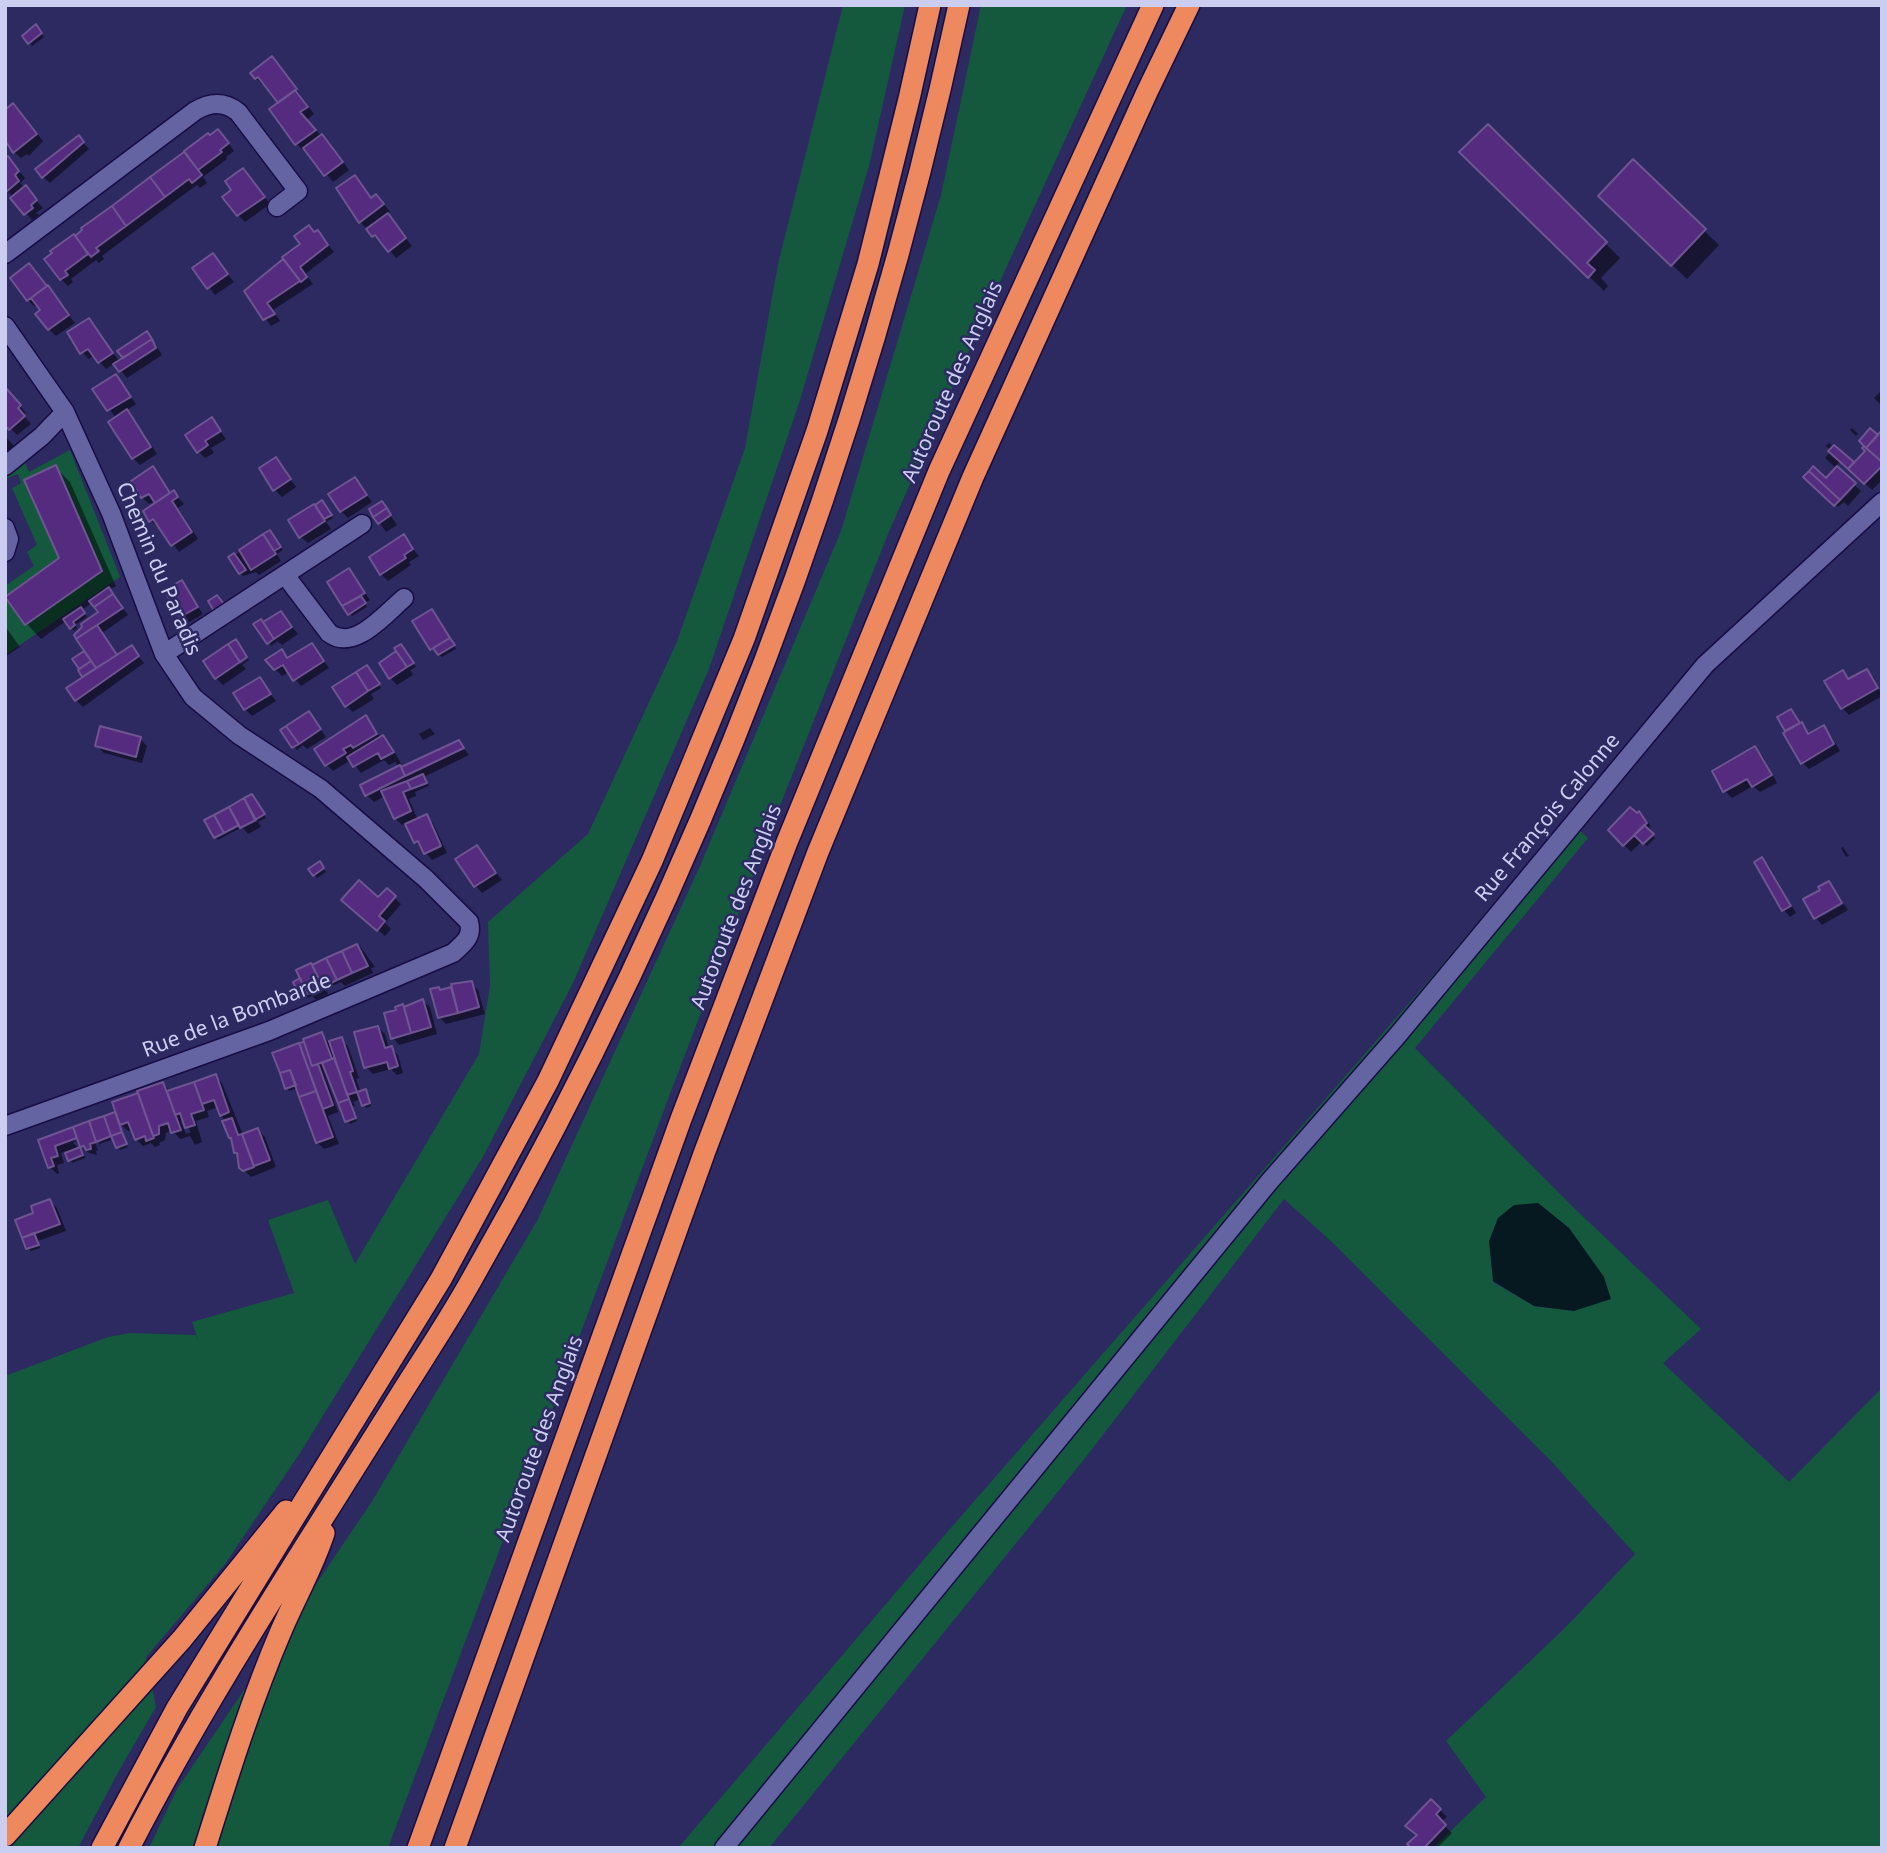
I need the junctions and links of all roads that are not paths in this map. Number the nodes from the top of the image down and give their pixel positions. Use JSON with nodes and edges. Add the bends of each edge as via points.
{"nodes":[{"id":1,"x":930,"y":5,"type":"edge"},
{"id":2,"x":959,"y":5,"type":"edge"},
{"id":3,"x":1153,"y":5,"type":"edge"},
{"id":4,"x":1189,"y":5,"type":"edge"},
{"id":5,"x":277,"y":207,"type":"dead end"},
{"id":6,"x":5,"y":254,"type":"edge"},
{"id":7,"x":5,"y":326,"type":"edge"},
{"id":8,"x":65,"y":412,"type":"junction"},
{"id":9,"x":5,"y":466,"type":"edge"},
{"id":10,"x":1882,"y":502,"type":"edge"},
{"id":11,"x":362,"y":524,"type":"dead end"},
{"id":12,"x":5,"y":528,"type":"edge"},
{"id":13,"x":5,"y":552,"type":"edge"},
{"id":14,"x":285,"y":575,"type":"junction"},
{"id":15,"x":404,"y":598,"type":"dead end"},
{"id":16,"x":164,"y":654,"type":"junction"},
{"id":17,"x":471,"y":928,"type":"joint"},
{"id":18,"x":5,"y":1126,"type":"edge"},
{"id":19,"x":314,"y":1486,"type":"junction"},
{"id":20,"x":336,"y":1498,"type":"junction"},
{"id":21,"x":5,"y":1836,"type":"edge"},
{"id":22,"x":102,"y":1848,"type":"edge"},
{"id":23,"x":129,"y":1848,"type":"edge"},
{"id":24,"x":205,"y":1848,"type":"edge"},
{"id":25,"x":418,"y":1848,"type":"edge"},
{"id":26,"x":455,"y":1848,"type":"edge"},
{"id":27,"x":724,"y":1848,"type":"edge"}],
"edges":[{"from":1,"to":19,"type":"highway","via":[[868,264],[817,431],[744,639],[652,861],[548,1080],[441,1279]]},
{"from":2,"to":20,"type":"highway","via":[[894,275],[845,439],[772,647],[679,871],[574,1093],[509,1212]]},
{"from":3,"to":25,"type":"highway","name":"Autoroute des Anglais","via":[[939,471],[787,842],[681,1119]]},
{"from":4,"to":26,"type":"highway","via":[[973,477],[818,852]]},
{"from":5,"to":6,"type":"street","via":[[298,191],[238,111],[215,103],[195,111]]},
{"from":7,"to":8,"type":"street","name":"Chemin du Paradis"},
{"from":8,"to":9,"type":"street"},
{"from":8,"to":16,"type":"street","name":"Chemin du Paradis","via":[[111,513]]},
{"from":10,"to":27,"type":"street","name":"Rue François Calonne","via":[[1705,665],[1397,1036],[1269,1182]]},
{"from":11,"to":14,"type":"street"},
{"from":12,"to":13,"type":"street","via":[[9,539]]},
{"from":14,"to":15,"type":"street","via":[[329,633],[344,640],[358,636]]},
{"from":14,"to":16,"type":"street"},
{"from":16,"to":17,"type":"street","name":"Chemin du Paradis","via":[[193,697],[214,716],[321,789],[426,879]]},
{"from":17,"to":18,"type":"street","name":"Rue de la Bombarde","via":[[466,942],[453,953],[299,1019]]},
{"from":19,"to":21,"type":"highway","via":[[281,1515],[182,1639]]},
{"from":19,"to":22,"type":"highway","via":[[177,1708]]},
{"from":20,"to":23,"type":"highway","via":[[198,1720]]},
{"from":20,"to":24,"type":"highway","via":[[238,1743]]}]}
